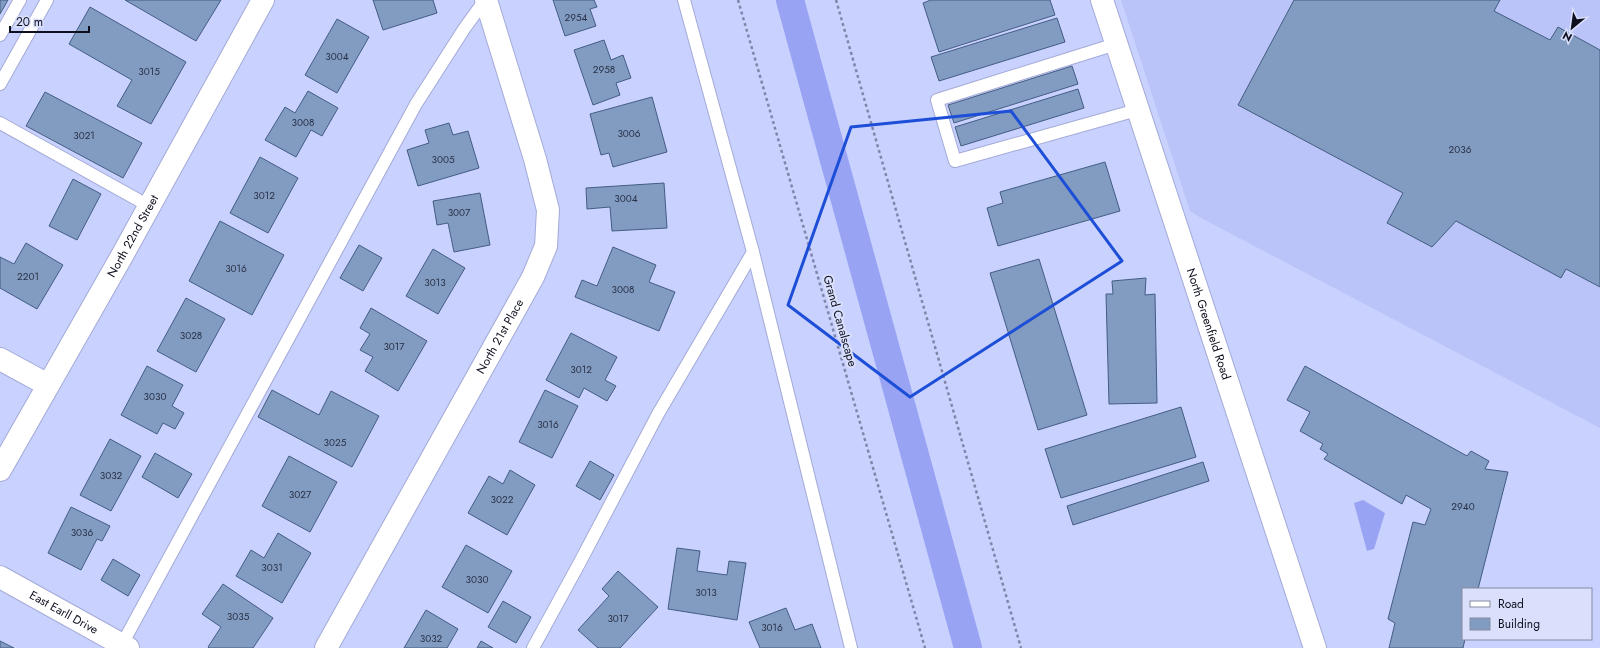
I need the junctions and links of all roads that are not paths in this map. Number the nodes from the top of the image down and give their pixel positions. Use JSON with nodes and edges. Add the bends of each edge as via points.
{"nodes":[{"id":1,"x":20,"y":0,"type":"edge"},
{"id":2,"x":47,"y":0,"type":"edge"},
{"id":3,"x":262,"y":0,"type":"edge"},
{"id":4,"x":485,"y":0,"type":"edge"},
{"id":5,"x":684,"y":0,"type":"edge"},
{"id":6,"x":1102,"y":0,"type":"edge"},
{"id":7,"x":0,"y":35,"type":"edge"},
{"id":8,"x":1116,"y":44,"type":"junction"},
{"id":9,"x":0,"y":84,"type":"edge"},
{"id":10,"x":1137,"y":110,"type":"junction"},
{"id":11,"x":0,"y":123,"type":"edge"},
{"id":12,"x":149,"y":206,"type":"junction"},
{"id":13,"x":753,"y":252,"type":"junction"},
{"id":14,"x":0,"y":358,"type":"edge"},
{"id":15,"x":48,"y":385,"type":"junction"},
{"id":16,"x":0,"y":470,"type":"edge"},
{"id":17,"x":0,"y":577,"type":"edge"},
{"id":18,"x":123,"y":647,"type":"edge"},
{"id":19,"x":326,"y":648,"type":"edge"},
{"id":20,"x":533,"y":648,"type":"edge"},
{"id":21,"x":851,"y":648,"type":"edge"},
{"id":22,"x":1315,"y":648,"type":"edge"}],
"edges":[{"from":1,"to":7,"type":"lane"},
{"from":2,"to":9,"type":"lane"},
{"from":3,"to":12,"type":"street","name":"North 22nd Street"},
{"from":4,"to":18,"type":"lane","via":[[416,104]]},
{"from":4,"to":19,"type":"street","name":"North 21st Place","via":[[535,159],[548,210],[546,246],[533,277]]},
{"from":5,"to":13,"type":"lane"},
{"from":6,"to":8,"type":"street","name":"North Greenfield Road"},
{"from":8,"to":10,"type":"street","name":"North Greenfield Road"},
{"from":8,"to":10,"type":"lane","via":[[937,100],[956,160]]},
{"from":10,"to":22,"type":"street","name":"North Greenfield Road"},
{"from":11,"to":12,"type":"lane"},
{"from":12,"to":15,"type":"street","name":"North 22nd Street"},
{"from":13,"to":20,"type":"lane","via":[[658,414]]},
{"from":13,"to":21,"type":"lane"},
{"from":14,"to":15,"type":"street"},
{"from":15,"to":16,"type":"street","name":"North 22nd Street"},
{"from":17,"to":18,"type":"street","name":"East Earll Drive"}]}
